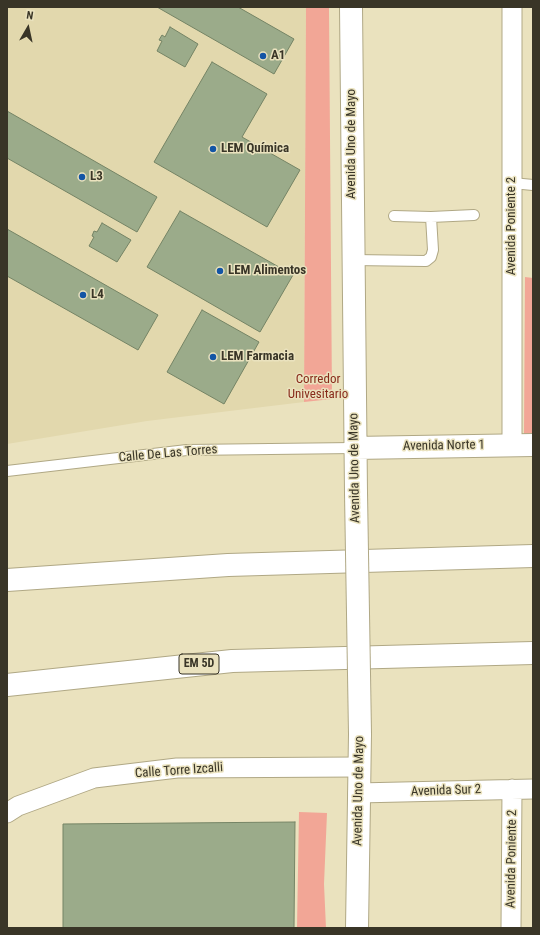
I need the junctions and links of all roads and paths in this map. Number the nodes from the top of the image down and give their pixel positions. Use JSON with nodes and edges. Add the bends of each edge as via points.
{"nodes":[{"id":1,"x":351,"y":7,"type":"edge"},
{"id":2,"x":512,"y":7,"type":"edge"},
{"id":3,"x":512,"y":184,"type":"junction"},
{"id":4,"x":533,"y":185,"type":"edge"},
{"id":5,"x":474,"y":215,"type":"dead end"},
{"id":6,"x":394,"y":216,"type":"dead end"},
{"id":7,"x":431,"y":217,"type":"junction"},
{"id":8,"x":353,"y":260,"type":"junction"},
{"id":9,"x":523,"y":445,"type":"edge"},
{"id":10,"x":354,"y":448,"type":"junction"},
{"id":11,"x":7,"y":471,"type":"edge"},
{"id":12,"x":533,"y":556,"type":"edge"},
{"id":13,"x":7,"y":580,"type":"edge"},
{"id":14,"x":533,"y":653,"type":"edge"},
{"id":15,"x":7,"y":685,"type":"edge"},
{"id":16,"x":358,"y":767,"type":"junction"},
{"id":17,"x":512,"y":789,"type":"junction"},
{"id":18,"x":533,"y":789,"type":"edge"},
{"id":19,"x":358,"y":793,"type":"junction"},
{"id":20,"x":7,"y":813,"type":"edge"},
{"id":21,"x":357,"y":928,"type":"edge"},
{"id":22,"x":511,"y":928,"type":"edge"}],
"edges":[{"from":1,"to":8,"type":"main road","name":"Avenida Uno de Mayo"},
{"from":2,"to":3,"type":"street","name":"Avenida Poniente 2"},
{"from":3,"to":4,"type":"lane"},
{"from":3,"to":9,"type":"street","name":"Avenida Poniente 2"},
{"from":5,"to":7,"type":"lane"},
{"from":6,"to":7,"type":"lane"},
{"from":7,"to":8,"type":"lane","via":[[433,250],[431,257],[426,261]]},
{"from":8,"to":10,"type":"main road","name":"Avenida Uno de Mayo"},
{"from":9,"to":10,"type":"main road","name":"Avenida Norte 1"},
{"from":10,"to":11,"type":"lane","name":"Calle De Las Torres","via":[[187,450]]},
{"from":10,"to":16,"type":"main road","name":"Avenida Uno de Mayo","bridge":true,"via":[[360,734]]},
{"from":12,"to":13,"type":"main road","via":[[228,565]]},
{"from":14,"to":15,"type":"main road","number":"EM 5D","via":[[232,661]]},
{"from":16,"to":19,"type":"main road","name":"Avenida Uno de Mayo"},
{"from":16,"to":20,"type":"street","name":"Calle Torre Izcalli","via":[[177,768],[94,778],[18,806]]},
{"from":17,"to":18,"type":"street","name":"Avenida Sur 2"},
{"from":17,"to":19,"type":"street","name":"Avenida Sur 2"},
{"from":17,"to":22,"type":"street","name":"Avenida Poniente 2"},
{"from":19,"to":21,"type":"main road","name":"Avenida Uno de Mayo"}]}
